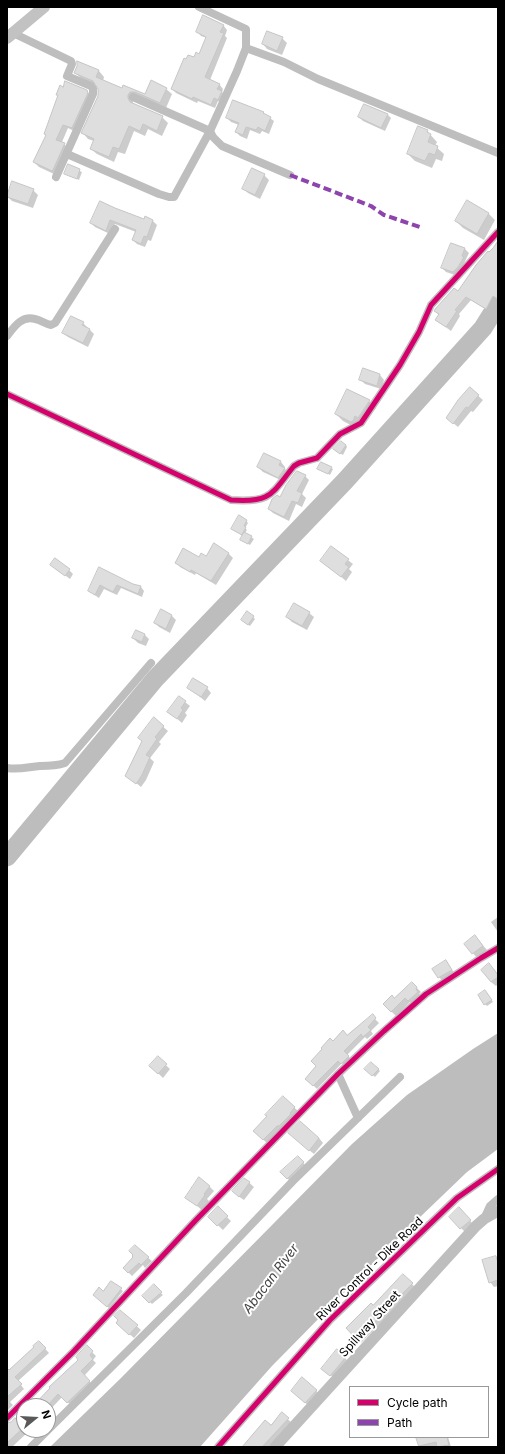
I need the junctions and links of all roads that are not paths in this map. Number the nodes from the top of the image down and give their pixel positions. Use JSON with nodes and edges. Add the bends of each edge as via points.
{"nodes":[{"id":1,"x":44,"y":7,"type":"edge"},
{"id":2,"x":199,"y":7,"type":"edge"},
{"id":3,"x":10,"y":35,"type":"edge"},
{"id":4,"x":246,"y":48,"type":"junction"},
{"id":5,"x":133,"y":97,"type":"dead end"},
{"id":6,"x":210,"y":131,"type":"junction"},
{"id":7,"x":498,"y":153,"type":"edge"},
{"id":8,"x":67,"y":154,"type":"junction"},
{"id":9,"x":290,"y":175,"type":"dead end"},
{"id":10,"x":56,"y":177,"type":"dead end"},
{"id":11,"x":115,"y":229,"type":"dead end"},
{"id":12,"x":498,"y":232,"type":"edge"},
{"id":13,"x":7,"y":336,"type":"edge"},
{"id":14,"x":7,"y":394,"type":"edge"},
{"id":15,"x":151,"y":663,"type":"dead end"},
{"id":16,"x":7,"y":768,"type":"edge"},
{"id":17,"x":498,"y":948,"type":"edge"},
{"id":18,"x":338,"y":1074,"type":"junction"},
{"id":19,"x":400,"y":1077,"type":"dead end"},
{"id":20,"x":358,"y":1118,"type":"junction"},
{"id":21,"x":498,"y":1169,"type":"edge"},
{"id":22,"x":498,"y":1199,"type":"edge"},
{"id":23,"x":498,"y":1211,"type":"edge"},
{"id":24,"x":484,"y":1219,"type":"junction"},
{"id":25,"x":7,"y":1418,"type":"edge"},
{"id":26,"x":56,"y":1422,"type":"edge"},
{"id":27,"x":40,"y":1438,"type":"edge"},
{"id":28,"x":31,"y":1447,"type":"edge"},
{"id":29,"x":218,"y":1447,"type":"edge"},
{"id":30,"x":275,"y":1447,"type":"edge"}],
"edges":[{"from":1,"to":3,"type":"main road"},
{"from":2,"to":4,"type":"street","via":[[246,28]]},
{"from":3,"to":8,"type":"street","via":[[71,61],[67,76],[93,89],[94,94]]},
{"from":4,"to":6,"type":"street"},
{"from":4,"to":7,"type":"street"},
{"from":5,"to":6,"type":"street"},
{"from":6,"to":8,"type":"street","via":[[174,197],[159,194]]},
{"from":6,"to":9,"type":"street","via":[[222,146]]},
{"from":8,"to":10,"type":"street"},
{"from":11,"to":13,"type":"street","via":[[55,323],[50,325],[27,318],[17,324]]},
{"from":12,"to":14,"type":"street","via":[[431,305],[419,332],[361,423],[340,434],[317,458],[294,466],[274,492],[263,498],[231,500]]},
{"from":15,"to":16,"type":"street","via":[[65,763],[19,770]]},
{"from":17,"to":18,"type":"street","via":[[426,994]]},
{"from":18,"to":20,"type":"street"},
{"from":18,"to":25,"type":"street"},
{"from":19,"to":20,"type":"street"},
{"from":20,"to":26,"type":"street"},
{"from":21,"to":29,"type":"street","name":"River Control - Dike Road","via":[[457,1198],[330,1320]]},
{"from":22,"to":24,"type":"street","via":[[490,1206]]},
{"from":23,"to":24,"type":"street","name":"Spillway Street"},
{"from":24,"to":30,"type":"street","name":"Spillway Street"},
{"from":27,"to":28,"type":"street"}]}
